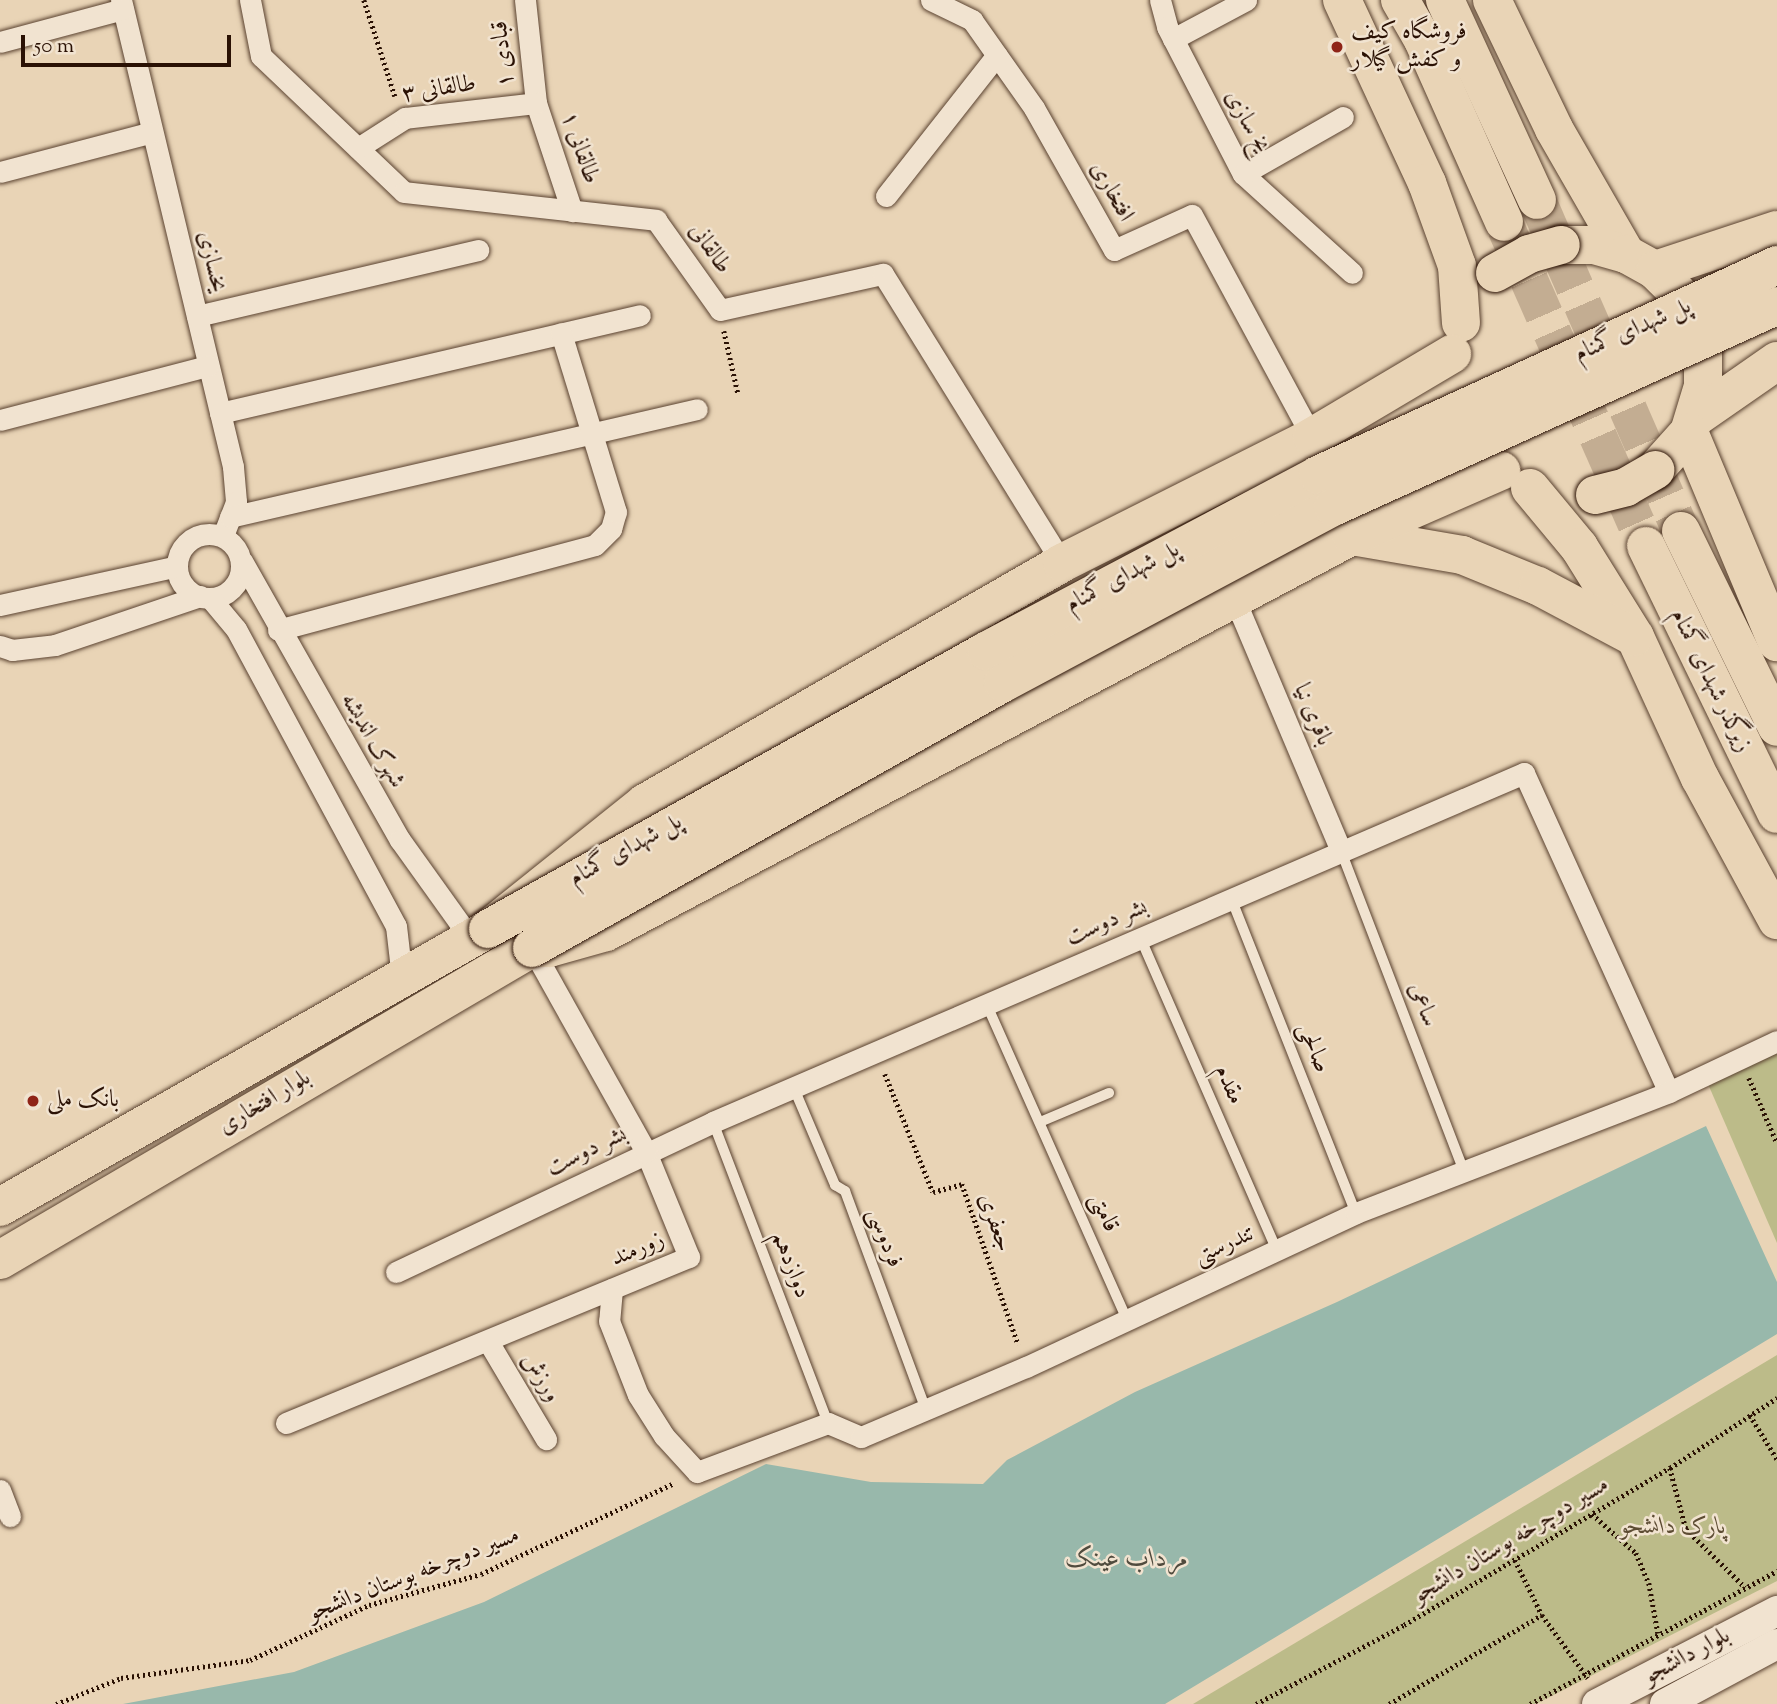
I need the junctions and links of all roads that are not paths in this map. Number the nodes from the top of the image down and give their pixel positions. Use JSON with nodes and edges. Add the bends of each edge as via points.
{"nodes":[{"id":1,"x":250,"y":0,"type":"edge"},
{"id":2,"x":525,"y":0,"type":"edge"},
{"id":3,"x":931,"y":0,"type":"edge"},
{"id":4,"x":1160,"y":0,"type":"edge"},
{"id":5,"x":1246,"y":0,"type":"edge"},
{"id":6,"x":1342,"y":0,"type":"edge"},
{"id":7,"x":1400,"y":0,"type":"edge"},
{"id":8,"x":1445,"y":0,"type":"edge"},
{"id":9,"x":1492,"y":0,"type":"edge"},
{"id":10,"x":122,"y":5,"type":"edge"},
{"id":11,"x":1173,"y":39,"type":"junction"},
{"id":12,"x":0,"y":42,"type":"edge"},
{"id":13,"x":997,"y":55,"type":"junction"},
{"id":14,"x":536,"y":103,"type":"junction"},
{"id":15,"x":1343,"y":117,"type":"dead end"},
{"id":16,"x":152,"y":132,"type":"junction"},
{"id":17,"x":358,"y":148,"type":"junction"},
{"id":18,"x":0,"y":172,"type":"edge"},
{"id":19,"x":1243,"y":174,"type":"junction"},
{"id":20,"x":886,"y":196,"type":"dead end"},
{"id":21,"x":1537,"y":200,"type":"tunnel mouth"},
{"id":22,"x":572,"y":211,"type":"junction"},
{"id":23,"x":1504,"y":222,"type":"tunnel mouth"},
{"id":24,"x":1777,"y":230,"type":"edge"},
{"id":25,"x":478,"y":250,"type":"dead end"},
{"id":26,"x":1641,"y":262,"type":"junction"},
{"id":27,"x":1777,"y":265,"type":"edge"},
{"id":28,"x":1352,"y":273,"type":"dead end"},
{"id":29,"x":1777,"y":306,"type":"edge"},
{"id":30,"x":640,"y":315,"type":"dead end"},
{"id":31,"x":197,"y":316,"type":"junction"},
{"id":32,"x":561,"y":333,"type":"junction"},
{"id":33,"x":1456,"y":339,"type":"junction"},
{"id":34,"x":1777,"y":361,"type":"edge"},
{"id":35,"x":208,"y":366,"type":"junction"},
{"id":36,"x":697,"y":409,"type":"dead end"},
{"id":37,"x":220,"y":413,"type":"junction"},
{"id":38,"x":0,"y":420,"type":"edge"},
{"id":39,"x":1692,"y":425,"type":"junction"},
{"id":40,"x":592,"y":433,"type":"junction"},
{"id":41,"x":1312,"y":437,"type":"junction"},
{"id":42,"x":1515,"y":479,"type":"junction"},
{"id":43,"x":226,"y":527,"type":"junction"},
{"id":44,"x":1681,"y":531,"type":"tunnel mouth"},
{"id":45,"x":1352,"y":536,"type":"junction"},
{"id":46,"x":1109,"y":538,"type":"junction"},
{"id":47,"x":1646,"y":547,"type":"tunnel mouth"},
{"id":48,"x":242,"y":561,"type":"junction"},
{"id":49,"x":1062,"y":563,"type":"junction"},
{"id":50,"x":177,"y":566,"type":"junction"},
{"id":51,"x":205,"y":597,"type":"junction"},
{"id":52,"x":1235,"y":600,"type":"junction"},
{"id":53,"x":0,"y":605,"type":"edge"},
{"id":54,"x":278,"y":630,"type":"junction"},
{"id":55,"x":1635,"y":637,"type":"junction"},
{"id":56,"x":1777,"y":642,"type":"edge"},
{"id":57,"x":0,"y":646,"type":"edge"},
{"id":58,"x":1146,"y":647,"type":"junction"},
{"id":59,"x":331,"y":724,"type":"junction"},
{"id":60,"x":1777,"y":727,"type":"edge"},
{"id":61,"x":297,"y":743,"type":"junction"},
{"id":62,"x":1777,"y":814,"type":"edge"},
{"id":63,"x":1341,"y":851,"type":"junction"},
{"id":64,"x":1231,"y":898,"type":"junction"},
{"id":65,"x":1777,"y":920,"type":"edge"},
{"id":66,"x":480,"y":934,"type":"junction"},
{"id":67,"x":1140,"y":937,"type":"junction"},
{"id":68,"x":532,"y":948,"type":"junction"},
{"id":69,"x":402,"y":978,"type":"junction"},
{"id":70,"x":986,"y":1003,"type":"junction"},
{"id":71,"x":1777,"y":1041,"type":"edge"},
{"id":72,"x":793,"y":1086,"type":"junction"},
{"id":73,"x":1669,"y":1092,"type":"junction"},
{"id":74,"x":1109,"y":1093,"type":"dead end"},
{"id":75,"x":713,"y":1122,"type":"junction"},
{"id":76,"x":1040,"y":1122,"type":"junction"},
{"id":77,"x":646,"y":1152,"type":"junction"},
{"id":78,"x":1465,"y":1174,"type":"junction"},
{"id":79,"x":0,"y":1207,"type":"edge"},
{"id":80,"x":1356,"y":1213,"type":"junction"},
{"id":81,"x":1278,"y":1250,"type":"junction"},
{"id":82,"x":0,"y":1260,"type":"edge"},
{"id":83,"x":396,"y":1272,"type":"dead end"},
{"id":84,"x":612,"y":1289,"type":"junction"},
{"id":85,"x":1127,"y":1320,"type":"junction"},
{"id":86,"x":489,"y":1343,"type":"junction"},
{"id":87,"x":926,"y":1410,"type":"junction"},
{"id":88,"x":286,"y":1423,"type":"dead end"},
{"id":89,"x":828,"y":1423,"type":"junction"},
{"id":90,"x":546,"y":1439,"type":"dead end"},
{"id":91,"x":0,"y":1490,"type":"edge"},
{"id":92,"x":10,"y":1516,"type":"dead end"},
{"id":93,"x":1777,"y":1611,"type":"edge"},
{"id":94,"x":1721,"y":1638,"type":"junction"},
{"id":95,"x":1777,"y":1644,"type":"edge"},
{"id":96,"x":1735,"y":1665,"type":"junction"},
{"id":97,"x":1603,"y":1701,"type":"edge"},
{"id":98,"x":1665,"y":1704,"type":"edge"}],
"edges":[{"from":1,"to":17,"type":"street","name":"طالقانی","via":[[261,56]]},
{"from":2,"to":14,"type":"street","name":"قبادی ۱"},
{"from":3,"to":13,"type":"street","name":"افتخاری","via":[[972,20]]},
{"from":4,"to":11,"type":"street","name":"یخ سازی"},
{"from":5,"to":11,"type":"street"},
{"from":6,"to":33,"type":"highway","via":[[1436,206],[1457,266]]},
{"from":7,"to":23,"type":"highway","via":[[1423,40]]},
{"from":8,"to":21,"type":"highway"},
{"from":9,"to":26,"type":"highway","via":[[1554,129]]},
{"from":10,"to":12,"type":"street"},
{"from":10,"to":16,"type":"street","name":"یخسازی"},
{"from":11,"to":19,"type":"street","name":"یخ سازی"},
{"from":13,"to":20,"type":"street"},
{"from":13,"to":41,"type":"street","name":"افتخاری","via":[[1034,108],[1114,250],[1192,215]]},
{"from":14,"to":17,"type":"street","name":"طالقانی ۳","via":[[405,117]]},
{"from":14,"to":22,"type":"street","name":"طالقانی ۱"},
{"from":15,"to":19,"type":"street"},
{"from":16,"to":18,"type":"street"},
{"from":16,"to":31,"type":"street","name":"یخسازی"},
{"from":17,"to":22,"type":"street","name":"طالقانی","via":[[404,192]]},
{"from":19,"to":28,"type":"street","name":"یخ سازی"},
{"from":22,"to":49,"type":"street","name":"طالقانی","via":[[656,220],[720,310],[883,274]]},
{"from":24,"to":26,"type":"highway"},
{"from":25,"to":31,"type":"street"},
{"from":26,"to":33,"type":"highway","bridge":true,"via":[[1594,245],[1561,245],[1529,254],[1495,273]]},
{"from":26,"to":39,"type":"highway","via":[[1678,293],[1701,343],[1703,386]]},
{"from":27,"to":66,"type":"highway","name":"پل شهدای گمنام","bridge":true,"via":[[1318,475],[986,651]]},
{"from":29,"to":68,"type":"highway","name":"پل شهدای گمنام","bridge":true,"via":[[1333,507],[990,690]]},
{"from":30,"to":32,"type":"street"},
{"from":31,"to":35,"type":"street","name":"یخسازی"},
{"from":32,"to":37,"type":"street"},
{"from":32,"to":40,"type":"street"},
{"from":33,"to":41,"type":"highway"},
{"from":33,"to":42,"type":"highway","via":[[1452,388],[1461,419],[1478,448]]},
{"from":34,"to":39,"type":"highway"},
{"from":35,"to":37,"type":"street","name":"یخسازی"},
{"from":35,"to":38,"type":"street"},
{"from":36,"to":40,"type":"street"},
{"from":37,"to":43,"type":"street","name":"یخسازی","via":[[236,502]]},
{"from":39,"to":42,"type":"highway","bridge":true,"via":[[1655,470],[1626,487],[1595,495],[1561,496]]},
{"from":39,"to":56,"type":"highway"},
{"from":40,"to":43,"type":"street"},
{"from":40,"to":54,"type":"street","via":[[616,512],[611,529],[595,545]]},
{"from":41,"to":45,"type":"highway","via":[[1332,439],[1350,448],[1371,481],[1365,520]]},
{"from":41,"to":46,"type":"highway"},
{"from":42,"to":45,"type":"highway"},
{"from":42,"to":55,"type":"highway","via":[[1579,547]]},
{"from":43,"to":48,"type":"street"},
{"from":43,"to":50,"type":"street","via":[[191,540]]},
{"from":44,"to":60,"type":"highway","name":"زیرگذر شهدای گمنام"},
{"from":45,"to":52,"type":"highway"},
{"from":45,"to":55,"type":"highway","via":[[1462,555],[1538,586]]},
{"from":46,"to":49,"type":"highway"},
{"from":46,"to":58,"type":"highway","via":[[1145,553],[1161,574],[1166,589],[1164,620]]},
{"from":47,"to":62,"type":"highway","name":"زیرگذر شهدای گمنام"},
{"from":48,"to":51,"type":"street","via":[[237,583],[229,591]]},
{"from":48,"to":54,"type":"street","name":"شهرک اندیشه"},
{"from":49,"to":66,"type":"highway","via":[[645,803]]},
{"from":50,"to":51,"type":"street","via":[[183,585]]},
{"from":50,"to":53,"type":"street"},
{"from":51,"to":57,"type":"street","via":[[55,645],[12,650]]},
{"from":51,"to":61,"type":"street","via":[[236,629]]},
{"from":52,"to":58,"type":"highway"},
{"from":52,"to":63,"type":"street","name":"باقری نیا"},
{"from":54,"to":59,"type":"street","name":"شهرک اندیشه"},
{"from":55,"to":65,"type":"highway","via":[[1700,778]]},
{"from":58,"to":68,"type":"highway","via":[[606,932],[549,948]]},
{"from":59,"to":61,"type":"street"},
{"from":59,"to":66,"type":"street","name":"شهرک اندیشه","via":[[400,839]]},
{"from":61,"to":69,"type":"street","via":[[396,926]]},
{"from":63,"to":64,"type":"street","name":"بشر دوست"},
{"from":63,"to":73,"type":"street","name":"بشر دوست","via":[[1524,773]]},
{"from":63,"to":78,"type":"lane","name":"ساعی"},
{"from":64,"to":67,"type":"street","name":"بشر دوست"},
{"from":64,"to":80,"type":"lane","name":"صالحی"},
{"from":66,"to":69,"type":"highway","name":"بلوار افتخاری"},
{"from":67,"to":70,"type":"street","name":"بشر دوست"},
{"from":67,"to":81,"type":"lane","name":"مقدم"},
{"from":68,"to":77,"type":"street","name":"زورمند"},
{"from":68,"to":82,"type":"highway","name":"بلوار افتخاری"},
{"from":69,"to":79,"type":"highway","name":"بلوار افتخاری"},
{"from":70,"to":72,"type":"street","name":"بشر دوست"},
{"from":70,"to":76,"type":"lane","name":"قامتی"},
{"from":71,"to":73,"type":"street","name":"تندرستی"},
{"from":72,"to":75,"type":"street","name":"بشر دوست"},
{"from":72,"to":87,"type":"lane","name":"فردوسی","via":[[835,1185],[845,1192]]},
{"from":73,"to":78,"type":"street","name":"تندرستی"},
{"from":74,"to":76,"type":"lane"},
{"from":75,"to":77,"type":"street","name":"بشر دوست"},
{"from":75,"to":89,"type":"lane","name":"دوازدهم"},
{"from":76,"to":85,"type":"lane","name":"قامتی"},
{"from":77,"to":83,"type":"street","name":"بشر دوست"},
{"from":77,"to":84,"type":"street","name":"زورمند","via":[[689,1257]]},
{"from":78,"to":80,"type":"street","name":"تندرستی"},
{"from":80,"to":81,"type":"street","name":"تندرستی"},
{"from":81,"to":85,"type":"street","name":"تندرستی"},
{"from":84,"to":86,"type":"street","name":"زورمند"},
{"from":84,"to":89,"type":"street","via":[[609,1321],[638,1395],[664,1436],[696,1472]]},
{"from":85,"to":87,"type":"street","name":"تندرستی"},
{"from":86,"to":88,"type":"street","name":"زورمند"},
{"from":86,"to":90,"type":"street","name":"ورزش"},
{"from":87,"to":89,"type":"street","name":"تندرستی","via":[[861,1437]]},
{"from":91,"to":92,"type":"street"},
{"from":93,"to":94,"type":"street","name":"بلوار دانشجو"},
{"from":94,"to":96,"type":"street"},
{"from":94,"to":97,"type":"street","name":"بلوار دانشجو"},
{"from":95,"to":96,"type":"street","name":"بلوار دانشجو"},
{"from":96,"to":98,"type":"street","name":"بلوار دانشجو"}]}
